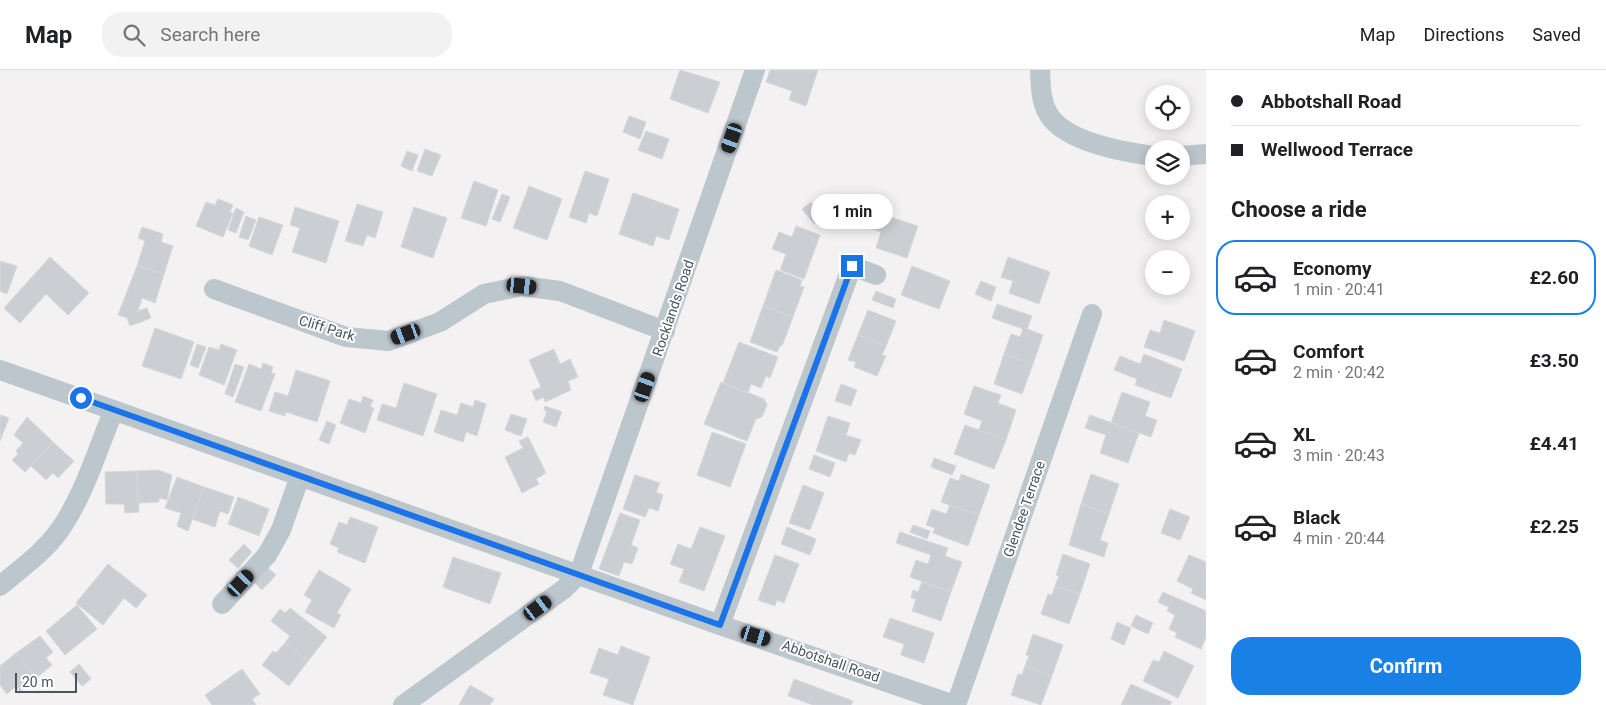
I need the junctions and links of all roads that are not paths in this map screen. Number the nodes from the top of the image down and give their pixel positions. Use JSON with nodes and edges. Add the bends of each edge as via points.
{"nodes":[{"id":1,"x":755,"y":70,"type":"edge"},
{"id":2,"x":1040,"y":70,"type":"edge"},
{"id":3,"x":1206,"y":154,"type":"edge"},
{"id":4,"x":1145,"y":155,"type":"edge"},
{"id":5,"x":1190,"y":155,"type":"edge"},
{"id":6,"x":876,"y":275,"type":"dead end"},
{"id":7,"x":214,"y":289,"type":"dead end"},
{"id":8,"x":1092,"y":314,"type":"dead end"},
{"id":9,"x":665,"y":331,"type":"junction"},
{"id":10,"x":0,"y":370,"type":"edge"},
{"id":11,"x":114,"y":410,"type":"junction"},
{"id":12,"x":300,"y":476,"type":"junction"},
{"id":13,"x":579,"y":574,"type":"junction"},
{"id":14,"x":0,"y":586,"type":"edge"},
{"id":15,"x":222,"y":604,"type":"dead end"},
{"id":16,"x":720,"y":625,"type":"junction"},
{"id":17,"x":404,"y":705,"type":"edge"},
{"id":18,"x":955,"y":705,"type":"edge"}],
"edges":[{"from":1,"to":9,"type":"street","name":"Rocklands Road"},
{"from":2,"to":4,"type":"street","via":[[1041,97],[1049,116],[1068,131],[1119,152]]},
{"from":3,"to":5,"type":"street"},
{"from":6,"to":16,"type":"street","via":[[852,266]]},
{"from":7,"to":9,"type":"street","name":"Cliff Park","via":[[346,337],[389,341],[440,322],[484,294],[522,286],[560,291]]},
{"from":8,"to":18,"type":"street","name":"Glendee Terrace"},
{"from":9,"to":13,"type":"street","name":"Rocklands Road"},
{"from":10,"to":11,"type":"street","name":"Abbotshall Road"},
{"from":11,"to":12,"type":"street","name":"Abbotshall Road"},
{"from":11,"to":14,"type":"street","via":[[73,509],[58,532]]},
{"from":12,"to":13,"type":"street","name":"Abbotshall Road"},
{"from":12,"to":15,"type":"street","via":[[281,530],[267,554]]},
{"from":13,"to":16,"type":"street","name":"Abbotshall Road"},
{"from":13,"to":17,"type":"street","via":[[564,589]]},
{"from":16,"to":18,"type":"street","name":"Abbotshall Road"}]}
